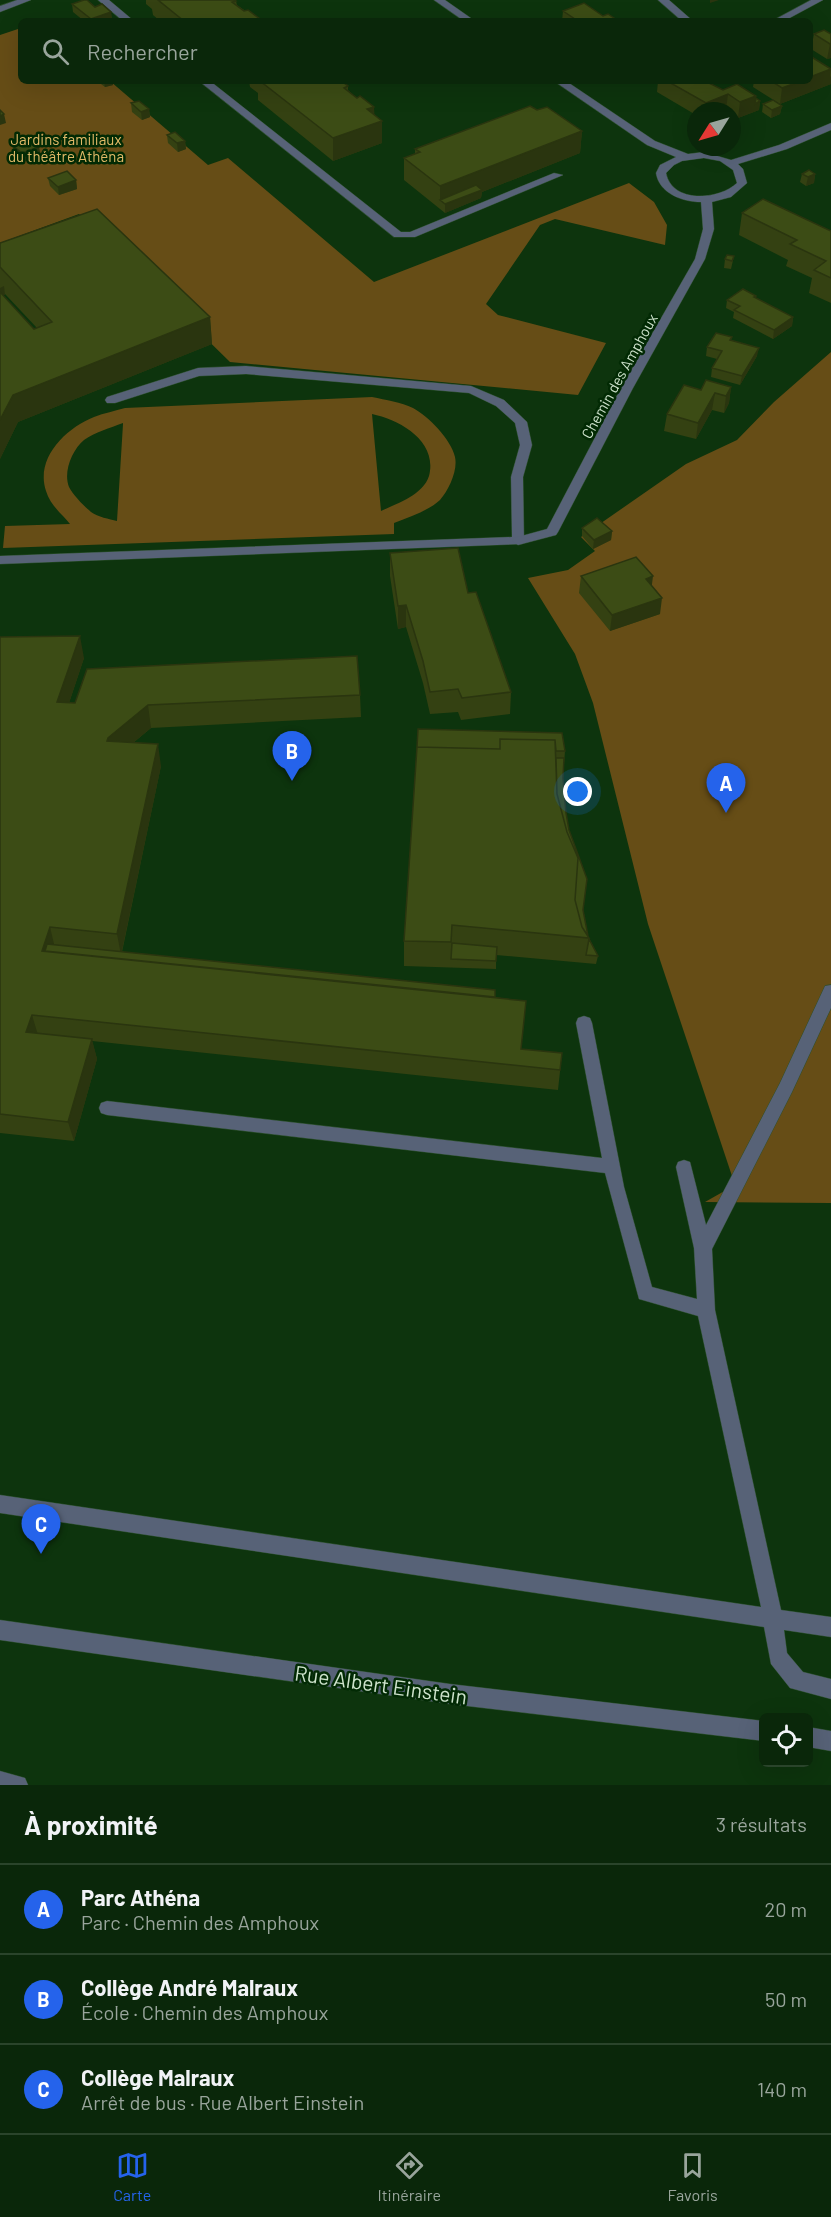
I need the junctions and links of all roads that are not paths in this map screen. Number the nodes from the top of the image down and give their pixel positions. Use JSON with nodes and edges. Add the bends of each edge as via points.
{"nodes":[{"id":1,"x":26,"y":0,"type":"edge"},
{"id":2,"x":103,"y":0,"type":"edge"},
{"id":3,"x":439,"y":0,"type":"edge"},
{"id":4,"x":663,"y":0,"type":"edge"},
{"id":5,"x":818,"y":0,"type":"edge"},
{"id":6,"x":0,"y":9,"type":"edge"},
{"id":7,"x":125,"y":18,"type":"edge"},
{"id":8,"x":466,"y":18,"type":"edge"},
{"id":9,"x":684,"y":18,"type":"edge"},
{"id":10,"x":783,"y":18,"type":"edge"},
{"id":11,"x":208,"y":84,"type":"edge"},
{"id":12,"x":563,"y":84,"type":"edge"},
{"id":13,"x":831,"y":126,"type":"edge"},
{"id":14,"x":684,"y":156,"type":"junction"},
{"id":15,"x":731,"y":163,"type":"junction"},
{"id":16,"x":558,"y":175,"type":"dead end"},
{"id":17,"x":706,"y":199,"type":"junction"},
{"id":18,"x":111,"y":400,"type":"dead end"},
{"id":19,"x":518,"y":541,"type":"junction"},
{"id":20,"x":0,"y":560,"type":"edge"},
{"id":21,"x":831,"y":991,"type":"edge"},
{"id":22,"x":584,"y":1023,"type":"dead end"},
{"id":23,"x":106,"y":1108,"type":"dead end"},
{"id":24,"x":612,"y":1167,"type":"junction"},
{"id":25,"x":684,"y":1167,"type":"dead end"},
{"id":26,"x":704,"y":1248,"type":"junction"},
{"id":27,"x":706,"y":1310,"type":"junction"},
{"id":28,"x":0,"y":1504,"type":"edge"},
{"id":29,"x":773,"y":1619,"type":"junction"},
{"id":30,"x":831,"y":1627,"type":"edge"},
{"id":31,"x":0,"y":1630,"type":"edge"},
{"id":32,"x":831,"y":1689,"type":"edge"},
{"id":33,"x":759,"y":1730,"type":"edge"},
{"id":34,"x":813,"y":1738,"type":"edge"},
{"id":35,"x":831,"y":1741,"type":"edge"},
{"id":36,"x":0,"y":1781,"type":"edge"},
{"id":37,"x":18,"y":1785,"type":"edge"}],
"edges":[{"from":1,"to":6,"type":"street"},
{"from":2,"to":7,"type":"street"},
{"from":3,"to":8,"type":"street"},
{"from":4,"to":9,"type":"street"},
{"from":5,"to":10,"type":"street"},
{"from":11,"to":16,"type":"street","via":[[398,235],[411,235]]},
{"from":12,"to":14,"type":"street","via":[[651,143]]},
{"from":13,"to":15,"type":"street","via":[[783,147]]},
{"from":14,"to":15,"type":"street","via":[[704,155]]},
{"from":14,"to":17,"type":"street","via":[[665,166],[663,180],[679,194]]},
{"from":15,"to":17,"type":"street","via":[[738,169],[742,183],[729,194]]},
{"from":17,"to":19,"type":"street","name":"Chemin des Amphoux","via":[[709,236],[700,259],[552,532]]},
{"from":18,"to":19,"type":"street","via":[[198,372],[246,370],[471,390],[500,402],[521,422],[526,445],[517,477]]},
{"from":19,"to":20,"type":"street","name":"Chemin des Amphoux"},
{"from":21,"to":26,"type":"street"},
{"from":22,"to":24,"type":"street"},
{"from":23,"to":24,"type":"street"},
{"from":24,"to":27,"type":"street","via":[[645,1293]]},
{"from":25,"to":26,"type":"street"},
{"from":26,"to":27,"type":"street"},
{"from":27,"to":29,"type":"street"},
{"from":28,"to":29,"type":"street"},
{"from":29,"to":30,"type":"street"},
{"from":29,"to":32,"type":"street","via":[[778,1657],[796,1681]]},
{"from":31,"to":33,"type":"street","name":"Rue Albert Einstein","via":[[450,1694]]},
{"from":34,"to":35,"type":"street"},
{"from":36,"to":37,"type":"street"}]}
